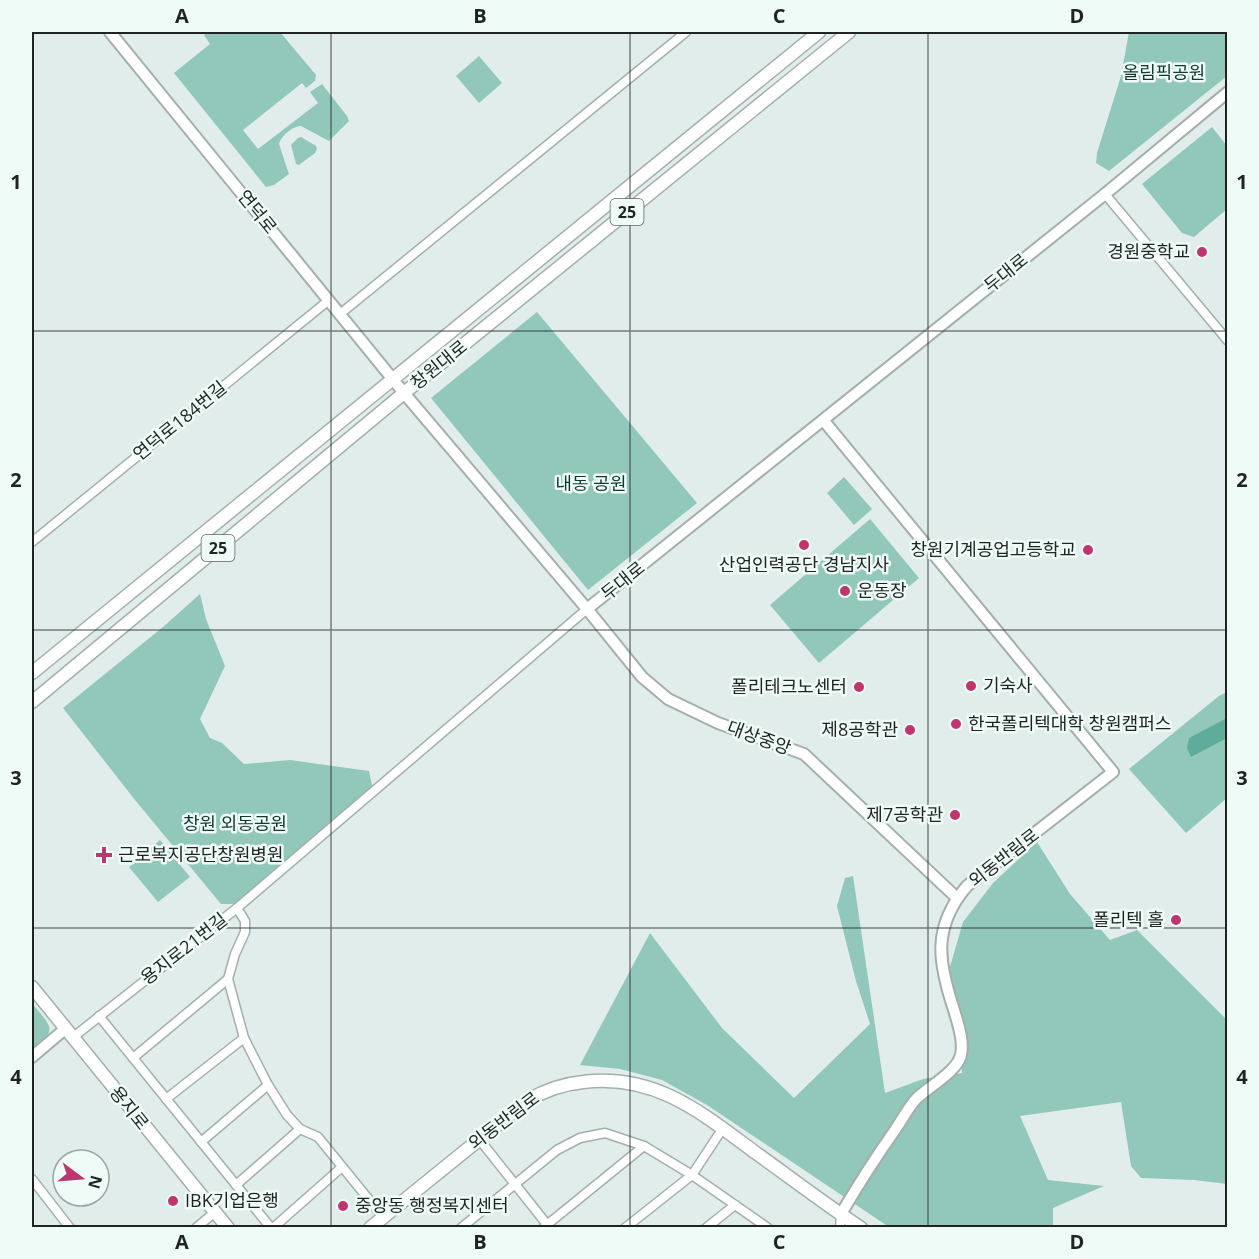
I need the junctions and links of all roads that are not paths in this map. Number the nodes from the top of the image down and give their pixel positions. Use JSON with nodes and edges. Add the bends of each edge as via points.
{"nodes":[{"id":1,"x":110,"y":32,"type":"edge"},
{"id":2,"x":686,"y":32,"type":"edge"},
{"id":3,"x":819,"y":32,"type":"edge"},
{"id":4,"x":849,"y":32,"type":"edge"},
{"id":5,"x":1227,"y":92,"type":"edge"},
{"id":6,"x":1106,"y":194,"type":"junction"},
{"id":7,"x":328,"y":300,"type":"junction"},
{"id":8,"x":340,"y":314,"type":"junction"},
{"id":9,"x":1227,"y":341,"type":"edge"},
{"id":10,"x":392,"y":378,"type":"junction"},
{"id":11,"x":404,"y":393,"type":"junction"},
{"id":12,"x":824,"y":421,"type":"junction"},
{"id":13,"x":32,"y":542,"type":"edge"},
{"id":14,"x":587,"y":609,"type":"junction"},
{"id":15,"x":32,"y":674,"type":"edge"},
{"id":16,"x":32,"y":702,"type":"edge"},
{"id":17,"x":957,"y":898,"type":"junction"},
{"id":18,"x":237,"y":908,"type":"junction"},
{"id":19,"x":228,"y":979,"type":"junction"},
{"id":20,"x":32,"y":987,"type":"edge"},
{"id":21,"x":99,"y":1016,"type":"junction"},
{"id":22,"x":68,"y":1033,"type":"junction"},
{"id":23,"x":244,"y":1038,"type":"junction"},
{"id":24,"x":32,"y":1057,"type":"edge"},
{"id":25,"x":133,"y":1058,"type":"junction"},
{"id":26,"x":268,"y":1086,"type":"junction"},
{"id":27,"x":166,"y":1099,"type":"junction"},
{"id":28,"x":723,"y":1128,"type":"junction"},
{"id":29,"x":300,"y":1130,"type":"junction"},
{"id":30,"x":479,"y":1139,"type":"junction"},
{"id":31,"x":201,"y":1142,"type":"junction"},
{"id":32,"x":644,"y":1146,"type":"junction"},
{"id":33,"x":342,"y":1167,"type":"junction"},
{"id":34,"x":692,"y":1174,"type":"junction"},
{"id":35,"x":32,"y":1179,"type":"edge"},
{"id":36,"x":515,"y":1184,"type":"junction"},
{"id":37,"x":237,"y":1185,"type":"junction"},
{"id":38,"x":735,"y":1205,"type":"junction"},
{"id":39,"x":215,"y":1212,"type":"junction"},
{"id":40,"x":383,"y":1217,"type":"junction"},
{"id":41,"x":841,"y":1221,"type":"edge"},
{"id":42,"x":547,"y":1226,"type":"edge"},
{"id":43,"x":70,"y":1227,"type":"edge"},
{"id":44,"x":196,"y":1227,"type":"edge"},
{"id":45,"x":228,"y":1227,"type":"edge"},
{"id":46,"x":272,"y":1227,"type":"edge"},
{"id":47,"x":370,"y":1227,"type":"edge"},
{"id":48,"x":461,"y":1227,"type":"edge"},
{"id":49,"x":625,"y":1227,"type":"edge"},
{"id":50,"x":706,"y":1227,"type":"edge"},
{"id":51,"x":768,"y":1227,"type":"edge"},
{"id":52,"x":861,"y":1227,"type":"edge"}],
"edges":[{"from":1,"to":7,"type":"street","name":"연덕로"},
{"from":2,"to":8,"type":"street"},
{"from":3,"to":10,"type":"main road","name":"창원대로","number":"25"},
{"from":4,"to":11,"type":"main road","name":"창원대로","number":"25"},
{"from":5,"to":6,"type":"street","name":"두대로"},
{"from":6,"to":9,"type":"street"},
{"from":6,"to":12,"type":"street","name":"두대로"},
{"from":7,"to":8,"type":"street","name":"연덕로"},
{"from":7,"to":13,"type":"street","name":"연덕로184번길"},
{"from":8,"to":10,"type":"street","name":"연덕로"},
{"from":10,"to":11,"type":"street","name":"연덕로"},
{"from":10,"to":15,"type":"main road","name":"창원대로","number":"25"},
{"from":11,"to":14,"type":"street","name":"두대로"},
{"from":11,"to":16,"type":"main road","name":"창원대로","number":"25"},
{"from":12,"to":14,"type":"street","name":"두대로"},
{"from":12,"to":17,"type":"street","name":"외동반림로","via":[[1113,772],[967,886]]},
{"from":14,"to":17,"type":"street","name":"대상중앙","via":[[642,677],[668,699],[718,723],[804,754]]},
{"from":14,"to":18,"type":"street"},
{"from":17,"to":41,"type":"street","name":"외동반림로","via":[[944,925],[940,951],[943,976],[960,1031],[961,1055],[956,1066],[916,1100],[862,1177]]},
{"from":18,"to":19,"type":"street","name":"용지로21번길","via":[[245,921],[245,932]]},
{"from":18,"to":21,"type":"street","name":"용지로21번길"},
{"from":19,"to":23,"type":"street"},
{"from":19,"to":25,"type":"street"},
{"from":20,"to":22,"type":"main road","name":"용지로"},
{"from":21,"to":22,"type":"street","name":"용지로21번길"},
{"from":21,"to":25,"type":"street"},
{"from":22,"to":24,"type":"street"},
{"from":22,"to":39,"type":"main road","name":"용지로"},
{"from":23,"to":26,"type":"street"},
{"from":23,"to":27,"type":"street"},
{"from":25,"to":27,"type":"street"},
{"from":26,"to":29,"type":"street"},
{"from":26,"to":31,"type":"street"},
{"from":27,"to":31,"type":"street"},
{"from":28,"to":30,"type":"main road","name":"외동반림로","via":[[697,1110],[647,1086],[593,1081],[543,1091]]},
{"from":28,"to":34,"type":"street"},
{"from":28,"to":41,"type":"main road","name":"외동반림로"},
{"from":29,"to":33,"type":"street","via":[[318,1137]]},
{"from":29,"to":37,"type":"street"},
{"from":30,"to":36,"type":"street"},
{"from":30,"to":40,"type":"main road","name":"외동반림로"},
{"from":31,"to":37,"type":"street"},
{"from":32,"to":34,"type":"street"},
{"from":32,"to":36,"type":"street","via":[[605,1132],[580,1138],[557,1150]]},
{"from":32,"to":42,"type":"street"},
{"from":33,"to":40,"type":"street"},
{"from":33,"to":46,"type":"street"},
{"from":34,"to":38,"type":"street"},
{"from":34,"to":49,"type":"street"},
{"from":35,"to":43,"type":"street"},
{"from":36,"to":42,"type":"street"},
{"from":36,"to":48,"type":"street"},
{"from":37,"to":46,"type":"street"},
{"from":38,"to":50,"type":"street"},
{"from":38,"to":51,"type":"street"},
{"from":39,"to":44,"type":"street"},
{"from":39,"to":45,"type":"main road","name":"용지로"},
{"from":40,"to":47,"type":"main road","name":"외동반림로"},
{"from":41,"to":52,"type":"main road","name":"외동반림로"}]}
